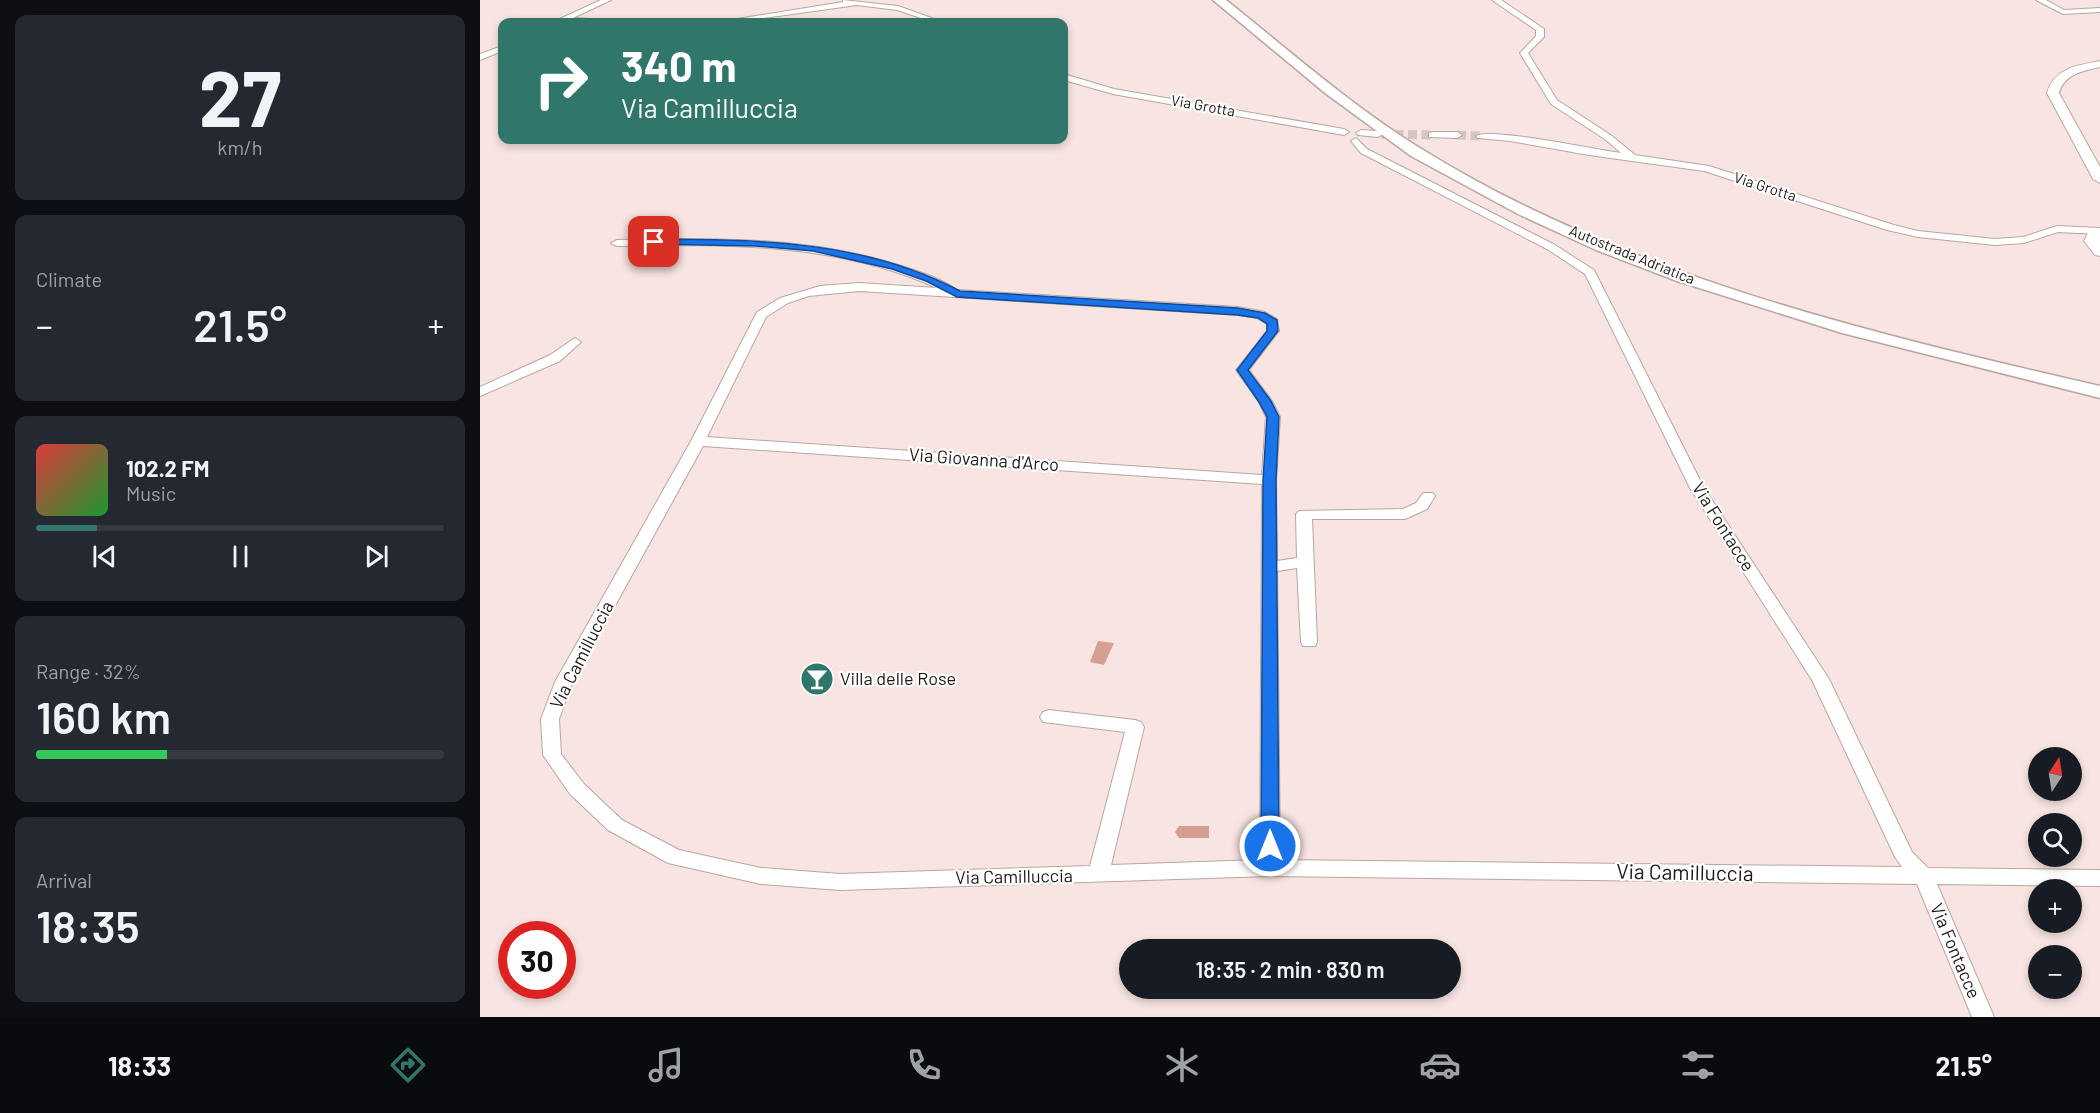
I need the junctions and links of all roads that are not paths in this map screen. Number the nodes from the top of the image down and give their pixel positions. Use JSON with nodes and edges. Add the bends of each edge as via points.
{"nodes":[{"id":1,"x":607,"y":0,"type":"edge"},
{"id":2,"x":842,"y":0,"type":"edge"},
{"id":3,"x":1219,"y":0,"type":"edge"},
{"id":4,"x":1232,"y":0,"type":"edge"},
{"id":5,"x":1496,"y":0,"type":"edge"},
{"id":6,"x":2040,"y":0,"type":"edge"},
{"id":7,"x":855,"y":3,"type":"junction"},
{"id":8,"x":2100,"y":10,"type":"edge"},
{"id":9,"x":567,"y":18,"type":"edge"},
{"id":10,"x":750,"y":18,"type":"edge"},
{"id":11,"x":927,"y":18,"type":"edge"},
{"id":12,"x":498,"y":50,"type":"edge"},
{"id":13,"x":480,"y":57,"type":"edge"},
{"id":14,"x":2100,"y":63,"type":"edge"},
{"id":15,"x":1068,"y":78,"type":"edge"},
{"id":16,"x":1344,"y":132,"type":"joint"},
{"id":17,"x":1432,"y":135,"type":"tunnel mouth"},
{"id":18,"x":1457,"y":135,"type":"tunnel mouth"},
{"id":19,"x":1481,"y":136,"type":"tunnel mouth"},
{"id":20,"x":1631,"y":158,"type":"junction"},
{"id":21,"x":2100,"y":179,"type":"edge"},
{"id":22,"x":2098,"y":239,"type":"edge"},
{"id":23,"x":616,"y":243,"type":"dead end"},
{"id":24,"x":957,"y":294,"type":"junction"},
{"id":25,"x":575,"y":342,"type":"dead end"},
{"id":26,"x":2100,"y":379,"type":"edge"},
{"id":27,"x":480,"y":392,"type":"edge"},
{"id":28,"x":2100,"y":392,"type":"edge"},
{"id":29,"x":698,"y":441,"type":"junction"},
{"id":30,"x":1269,"y":480,"type":"junction"},
{"id":31,"x":1428,"y":496,"type":"dead end"},
{"id":32,"x":1305,"y":562,"type":"junction"},
{"id":33,"x":1270,"y":567,"type":"junction"},
{"id":34,"x":1309,"y":642,"type":"dead end"},
{"id":35,"x":1049,"y":717,"type":"dead end"},
{"id":36,"x":1270,"y":868,"type":"junction"},
{"id":37,"x":1098,"y":875,"type":"junction"},
{"id":38,"x":1924,"y":877,"type":"junction"},
{"id":39,"x":2100,"y":878,"type":"edge"},
{"id":40,"x":1983,"y":1017,"type":"edge"}],
"edges":[{"from":1,"to":9,"type":"street"},
{"from":2,"to":7,"type":"street"},
{"from":3,"to":28,"type":"highway","name":"Autostrada Adriatica","via":[[1378,126],[1507,203],[1668,273],[1808,318],[1951,358]]},
{"from":4,"to":26,"type":"highway","name":"Autostrada Adriatica","via":[[1419,140],[1512,196],[1678,262],[1820,308],[1947,344]]},
{"from":5,"to":20,"type":"street","via":[[1540,29],[1540,37],[1524,53],[1549,97]]},
{"from":6,"to":8,"type":"street","via":[[2063,12]]},
{"from":7,"to":10,"type":"street"},
{"from":7,"to":11,"type":"street","via":[[897,8]]},
{"from":12,"to":13,"type":"street"},
{"from":14,"to":21,"type":"main road","via":[[2065,74],[2054,84],[2053,93]]},
{"from":15,"to":16,"type":"street","name":"Via Grotta","via":[[1104,89]]},
{"from":16,"to":38,"type":"street","name":"Via Fontacce","via":[[1338,138],[1360,138],[1364,151],[1551,247],[1590,272],[1697,488],[1820,679],[1905,857]]},
{"from":17,"to":18,"type":"street"},
{"from":19,"to":20,"type":"street","name":"Via Grotta"},
{"from":20,"to":22,"type":"street","name":"Via Grotta","via":[[1705,168],[1918,234],[1995,242],[2065,232]]},
{"from":23,"to":24,"type":"street","name":"Via Camilluccia","via":[[713,242],[813,248],[895,266]]},
{"from":24,"to":29,"type":"street","name":"Via Camilluccia","via":[[828,288],[778,301],[761,315]]},
{"from":24,"to":30,"type":"street","name":"Via Camilluccia","via":[[1238,311],[1261,315],[1273,322],[1273,331],[1242,370],[1273,417]]},
{"from":25,"to":27,"type":"street","via":[[555,358]]},
{"from":29,"to":30,"type":"street","name":"Via Giovanna d'Arco"},
{"from":29,"to":37,"type":"street","name":"Via Camilluccia","via":[[564,682],[550,718],[552,755],[577,789],[615,825],[675,857],[761,876],[840,882]]},
{"from":30,"to":33,"type":"street","name":"Via Camilluccia"},
{"from":31,"to":32,"type":"street","via":[[1422,506],[1405,514],[1304,514]]},
{"from":32,"to":33,"type":"street"},
{"from":32,"to":34,"type":"street"},
{"from":33,"to":36,"type":"street","name":"Via Camilluccia"},
{"from":35,"to":37,"type":"street","name":"Via Camilluccia","via":[[1136,727]]},
{"from":36,"to":37,"type":"street","name":"Via Camilluccia"},
{"from":36,"to":38,"type":"street","name":"Via Camilluccia"},
{"from":38,"to":39,"type":"street","name":"Via Camilluccia"},
{"from":38,"to":40,"type":"street","name":"Via Fontacce"}]}
